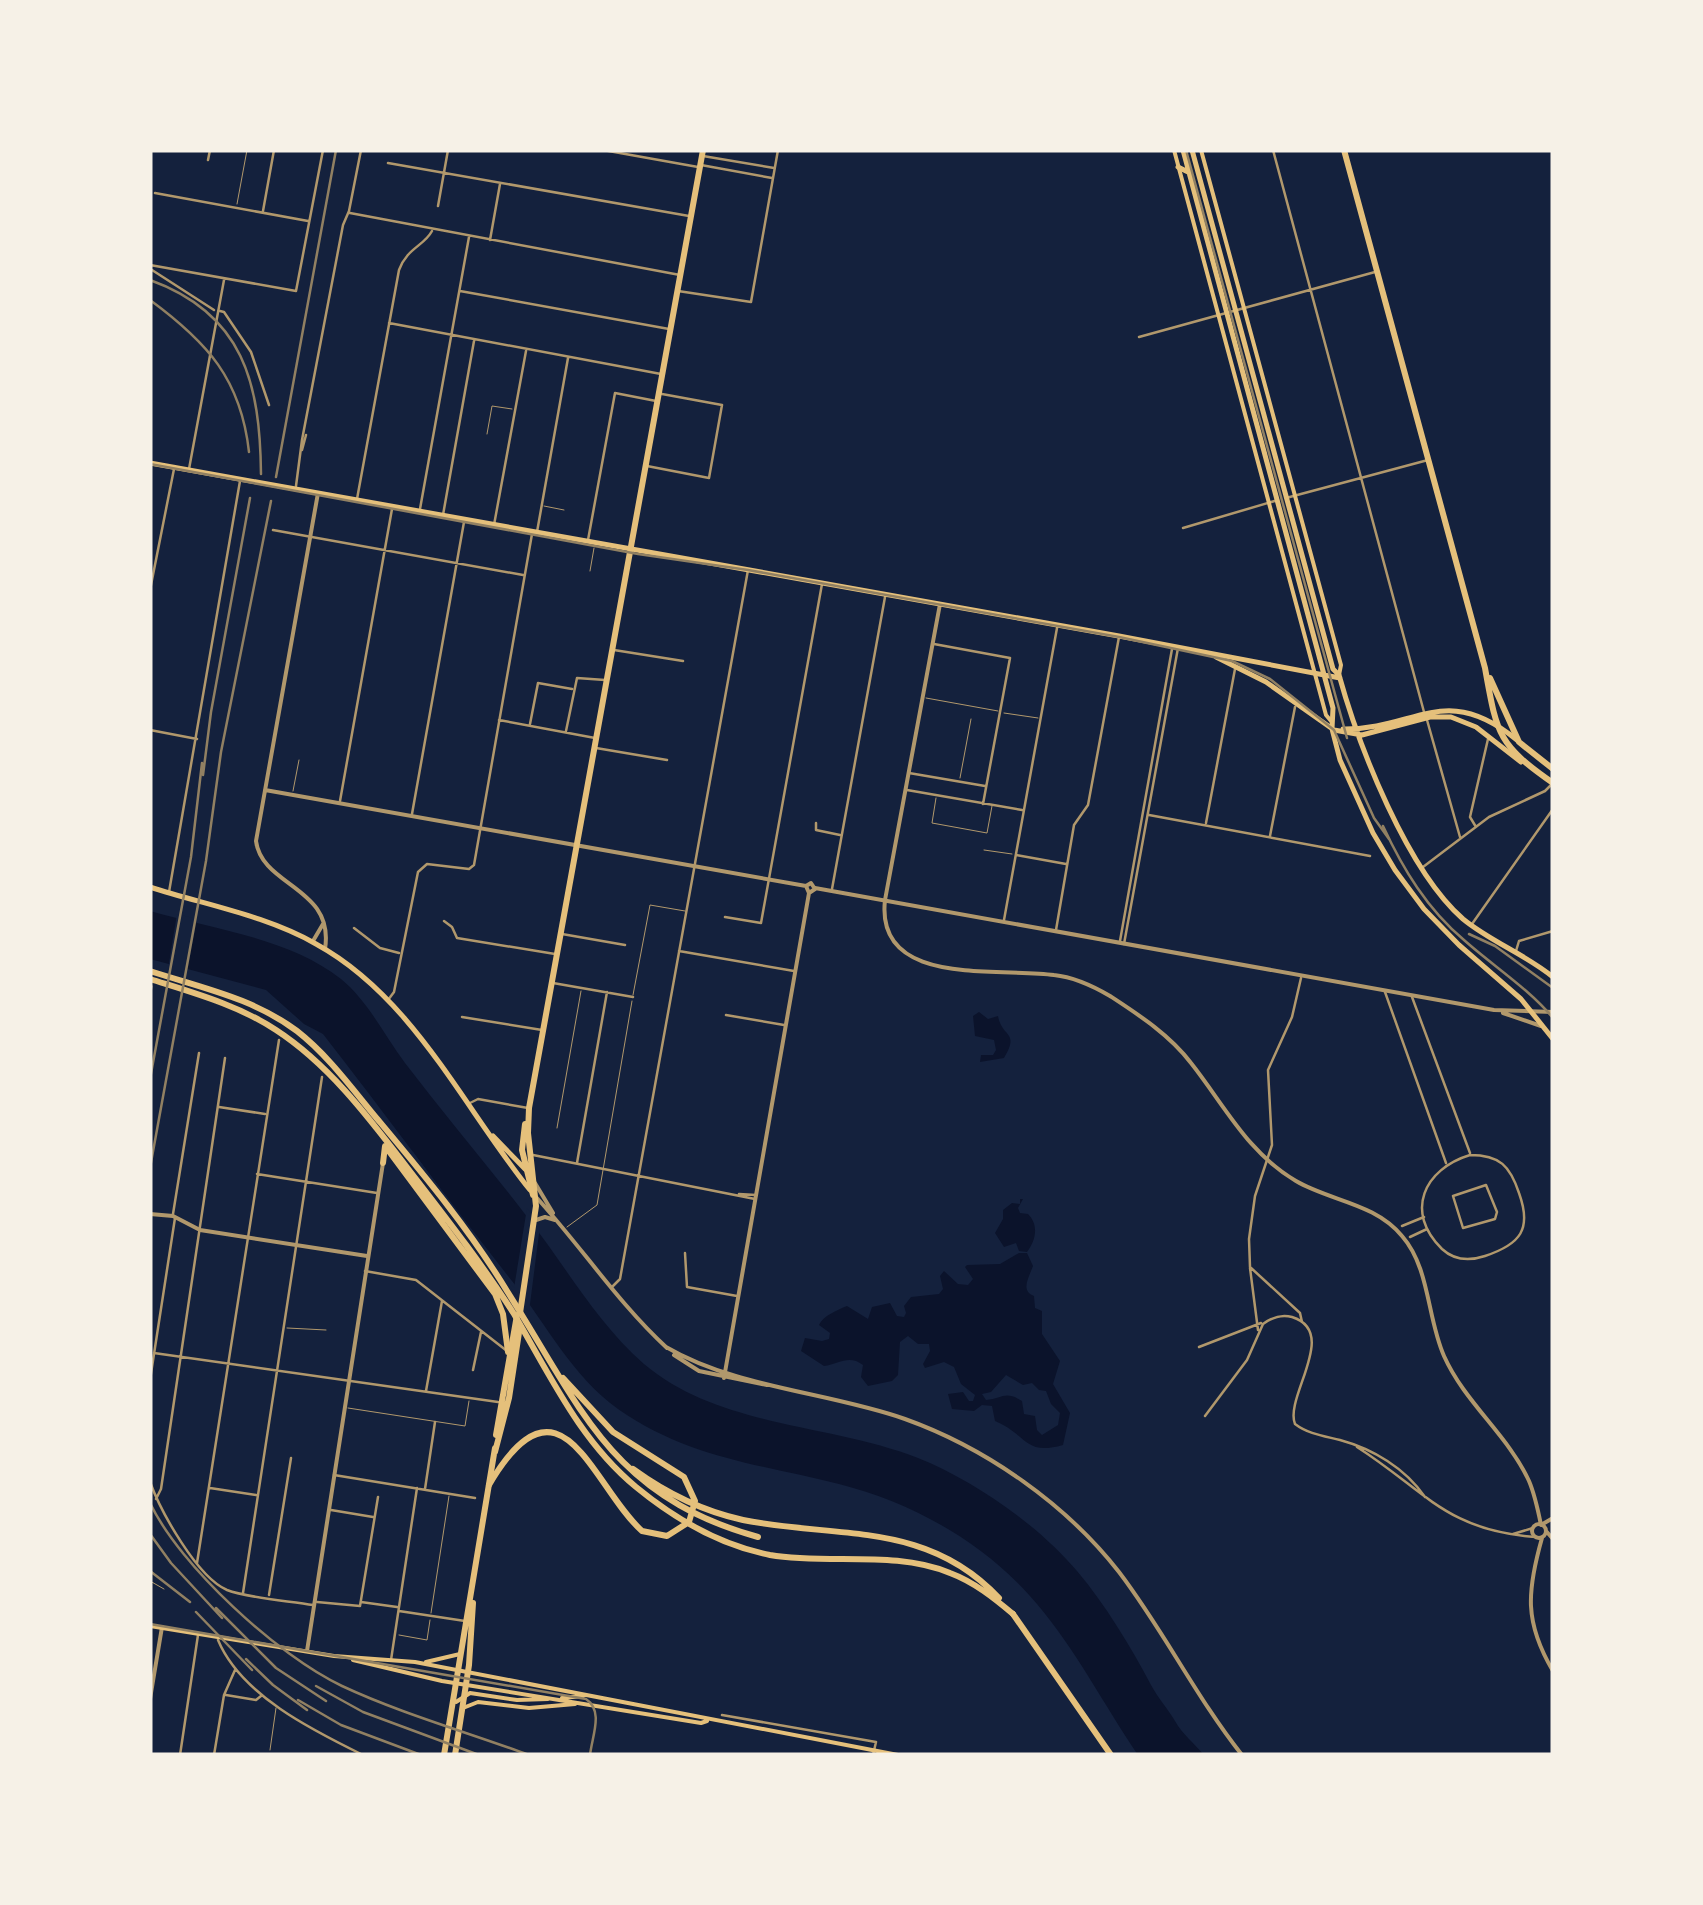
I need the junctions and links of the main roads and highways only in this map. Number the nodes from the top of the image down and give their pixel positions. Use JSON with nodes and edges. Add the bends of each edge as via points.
{"nodes":[{"id":1,"x":1174,"y":150,"type":"edge"},
{"id":2,"x":1183,"y":150,"type":"edge"},
{"id":3,"x":1192,"y":150,"type":"edge"},
{"id":4,"x":1202,"y":150,"type":"edge"},
{"id":5,"x":1344,"y":150,"type":"edge"},
{"id":6,"x":702,"y":153,"type":"edge"},
{"id":7,"x":1178,"y":167,"type":"junction"},
{"id":8,"x":1188,"y":172,"type":"junction"},
{"id":9,"x":1231,"y":312,"type":"junction"},
{"id":10,"x":150,"y":463,"type":"edge"},
{"id":11,"x":1278,"y":500,"type":"junction"},
{"id":12,"x":630,"y":551,"type":"junction"},
{"id":13,"x":1214,"y":655,"type":"junction"},
{"id":14,"x":1485,"y":668,"type":"junction"},
{"id":15,"x":1314,"y":671,"type":"junction"},
{"id":16,"x":1323,"y":674,"type":"junction"},
{"id":17,"x":1340,"y":677,"type":"junction"},
{"id":18,"x":1425,"y":715,"type":"junction"},
{"id":19,"x":1332,"y":721,"type":"junction"},
{"id":20,"x":1498,"y":728,"type":"junction"},
{"id":21,"x":1332,"y":730,"type":"junction"},
{"id":22,"x":1356,"y":732,"type":"junction"},
{"id":23,"x":1522,"y":746,"type":"junction"},
{"id":24,"x":1522,"y":762,"type":"junction"},
{"id":25,"x":1553,"y":770,"type":"edge"},
{"id":26,"x":1553,"y":783,"type":"edge"},
{"id":27,"x":150,"y":887,"type":"edge"},
{"id":28,"x":150,"y":971,"type":"edge"},
{"id":29,"x":1553,"y":977,"type":"edge"},
{"id":30,"x":151,"y":982,"type":"edge"},
{"id":31,"x":1553,"y":1040,"type":"edge"},
{"id":32,"x":338,"y":1086,"type":"junction"},
{"id":33,"x":530,"y":1108,"type":"junction"},
{"id":34,"x":481,"y":1122,"type":"junction"},
{"id":35,"x":385,"y":1146,"type":"junction"},
{"id":36,"x":405,"y":1158,"type":"junction"},
{"id":37,"x":382,"y":1163,"type":"road end"},
{"id":38,"x":525,"y":1169,"type":"junction"},
{"id":39,"x":535,"y":1182,"type":"junction"},
{"id":40,"x":534,"y":1195,"type":"junction"},
{"id":41,"x":521,"y":1299,"type":"junction"},
{"id":42,"x":508,"y":1352,"type":"junction"},
{"id":43,"x":573,"y":1400,"type":"junction"},
{"id":44,"x":607,"y":1448,"type":"junction"},
{"id":45,"x":495,"y":1452,"type":"junction"},
{"id":46,"x":490,"y":1484,"type":"junction"},
{"id":47,"x":758,"y":1538,"type":"dead end"},
{"id":48,"x":472,"y":1598,"type":"junction"},
{"id":49,"x":1013,"y":1614,"type":"junction"},
{"id":50,"x":150,"y":1626,"type":"edge"},
{"id":51,"x":460,"y":1654,"type":"junction"},
{"id":52,"x":334,"y":1656,"type":"junction"},
{"id":53,"x":416,"y":1662,"type":"junction"},
{"id":54,"x":457,"y":1671,"type":"junction"},
{"id":55,"x":468,"y":1674,"type":"junction"},
{"id":56,"x":455,"y":1683,"type":"junction"},
{"id":57,"x":467,"y":1684,"type":"junction"},
{"id":58,"x":555,"y":1690,"type":"junction"},
{"id":59,"x":466,"y":1694,"type":"junction"},
{"id":60,"x":587,"y":1696,"type":"junction"},
{"id":61,"x":557,"y":1699,"type":"junction"},
{"id":62,"x":452,"y":1704,"type":"junction"},
{"id":63,"x":580,"y":1704,"type":"junction"},
{"id":64,"x":550,"y":1706,"type":"junction"},
{"id":65,"x":463,"y":1708,"type":"junction"},
{"id":66,"x":707,"y":1721,"type":"junction"},
{"id":67,"x":873,"y":1753,"type":"edge"},
{"id":68,"x":444,"y":1755,"type":"edge"},
{"id":69,"x":455,"y":1755,"type":"edge"},
{"id":70,"x":898,"y":1755,"type":"edge"},
{"id":71,"x":1109,"y":1755,"type":"edge"}],
"edges":[{"from":1,"to":7,"type":"main road"},
{"from":2,"to":8,"type":"main road"},
{"from":3,"to":9,"type":"main road"},
{"from":4,"to":9,"type":"main road"},
{"from":5,"to":14,"type":"highway"},
{"from":6,"to":12,"type":"highway"},
{"from":7,"to":8,"type":"main road"},
{"from":7,"to":9,"type":"main road"},
{"from":8,"to":9,"type":"main road"},
{"from":9,"to":11,"type":"main road"},
{"from":9,"to":11,"type":"main road"},
{"from":9,"to":17,"type":"main road","via":[[1295,496]]},
{"from":10,"to":12,"type":"main road"},
{"from":11,"to":15,"type":"main road"},
{"from":11,"to":16,"type":"main road"},
{"from":11,"to":17,"type":"main road"},
{"from":12,"to":13,"type":"main road"},
{"from":12,"to":33,"type":"highway"},
{"from":13,"to":15,"type":"main road"},
{"from":13,"to":21,"type":"main road","via":[[1266,682]]},
{"from":14,"to":20,"type":"highway"},
{"from":14,"to":23,"type":"highway"},
{"from":15,"to":16,"type":"main road"},
{"from":15,"to":19,"type":"main road"},
{"from":16,"to":17,"type":"main road"},
{"from":16,"to":19,"type":"main road"},
{"from":17,"to":22,"type":"main road"},
{"from":18,"to":20,"type":"main road","via":[[1460,711]]},
{"from":18,"to":22,"type":"main road"},
{"from":18,"to":24,"type":"main road","via":[[1456,718]]},
{"from":19,"to":21,"type":"main road"},
{"from":20,"to":23,"type":"main road"},
{"from":20,"to":24,"type":"highway"},
{"from":21,"to":22,"type":"main road"},
{"from":21,"to":31,"type":"main road","via":[[1373,832],[1406,886]]},
{"from":22,"to":29,"type":"main road","via":[[1394,818],[1448,903]]},
{"from":23,"to":25,"type":"highway"},
{"from":24,"to":26,"type":"highway"},
{"from":27,"to":34,"type":"main road","via":[[264,921],[326,949],[388,1000]]},
{"from":28,"to":36,"type":"highway","via":[[242,999],[297,1032],[338,1072]]},
{"from":30,"to":32,"type":"highway","via":[[212,998],[265,1023]]},
{"from":32,"to":35,"type":"highway"},
{"from":32,"to":36,"type":"highway"},
{"from":33,"to":38,"type":"highway","via":[[522,1141]]},
{"from":33,"to":39,"type":"highway"},
{"from":34,"to":38,"type":"main road"},
{"from":34,"to":40,"type":"main road"},
{"from":35,"to":37,"type":"highway"},
{"from":35,"to":42,"type":"highway","via":[[495,1294]]},
{"from":36,"to":43,"type":"highway"},
{"from":36,"to":43,"type":"highway","via":[[490,1265]]},
{"from":38,"to":39,"type":"highway"},
{"from":38,"to":40,"type":"highway"},
{"from":39,"to":40,"type":"highway"},
{"from":40,"to":41,"type":"highway"},
{"from":41,"to":42,"type":"highway"},
{"from":41,"to":45,"type":"highway"},
{"from":42,"to":45,"type":"highway"},
{"from":43,"to":44,"type":"highway"},
{"from":43,"to":46,"type":"highway","via":[[688,1483],[695,1501],[684,1528],[652,1536],[639,1529],[590,1460],[556,1436],[524,1440]]},
{"from":43,"to":49,"type":"highway","via":[[588,1437],[618,1471],[694,1528],[765,1554],[916,1563],[977,1586]]},
{"from":44,"to":47,"type":"highway","via":[[674,1504]]},
{"from":44,"to":49,"type":"highway","via":[[659,1487],[720,1514],[875,1534],[922,1547],[973,1575]]},
{"from":45,"to":46,"type":"highway"},
{"from":46,"to":48,"type":"highway"},
{"from":48,"to":51,"type":"highway"},
{"from":48,"to":55,"type":"highway"},
{"from":49,"to":71,"type":"highway"},
{"from":50,"to":52,"type":"main road"},
{"from":51,"to":53,"type":"main road"},
{"from":51,"to":54,"type":"highway"},
{"from":52,"to":53,"type":"main road"},
{"from":52,"to":56,"type":"main road"},
{"from":53,"to":54,"type":"main road"},
{"from":54,"to":55,"type":"main road"},
{"from":54,"to":56,"type":"highway"},
{"from":55,"to":57,"type":"highway"},
{"from":55,"to":58,"type":"main road"},
{"from":56,"to":57,"type":"main road"},
{"from":56,"to":62,"type":"highway"},
{"from":57,"to":59,"type":"highway"},
{"from":57,"to":61,"type":"main road"},
{"from":58,"to":60,"type":"main road"},
{"from":58,"to":61,"type":"main road"},
{"from":59,"to":61,"type":"main road"},
{"from":59,"to":62,"type":"main road"},
{"from":59,"to":65,"type":"highway"},
{"from":60,"to":61,"type":"main road"},
{"from":60,"to":66,"type":"main road"},
{"from":61,"to":63,"type":"main road"},
{"from":61,"to":64,"type":"main road"},
{"from":62,"to":68,"type":"highway"},
{"from":63,"to":64,"type":"main road"},
{"from":63,"to":66,"type":"main road"},
{"from":64,"to":65,"type":"main road","via":[[478,1702]]},
{"from":65,"to":69,"type":"highway"},
{"from":66,"to":67,"type":"main road"},
{"from":67,"to":70,"type":"main road"}]}
